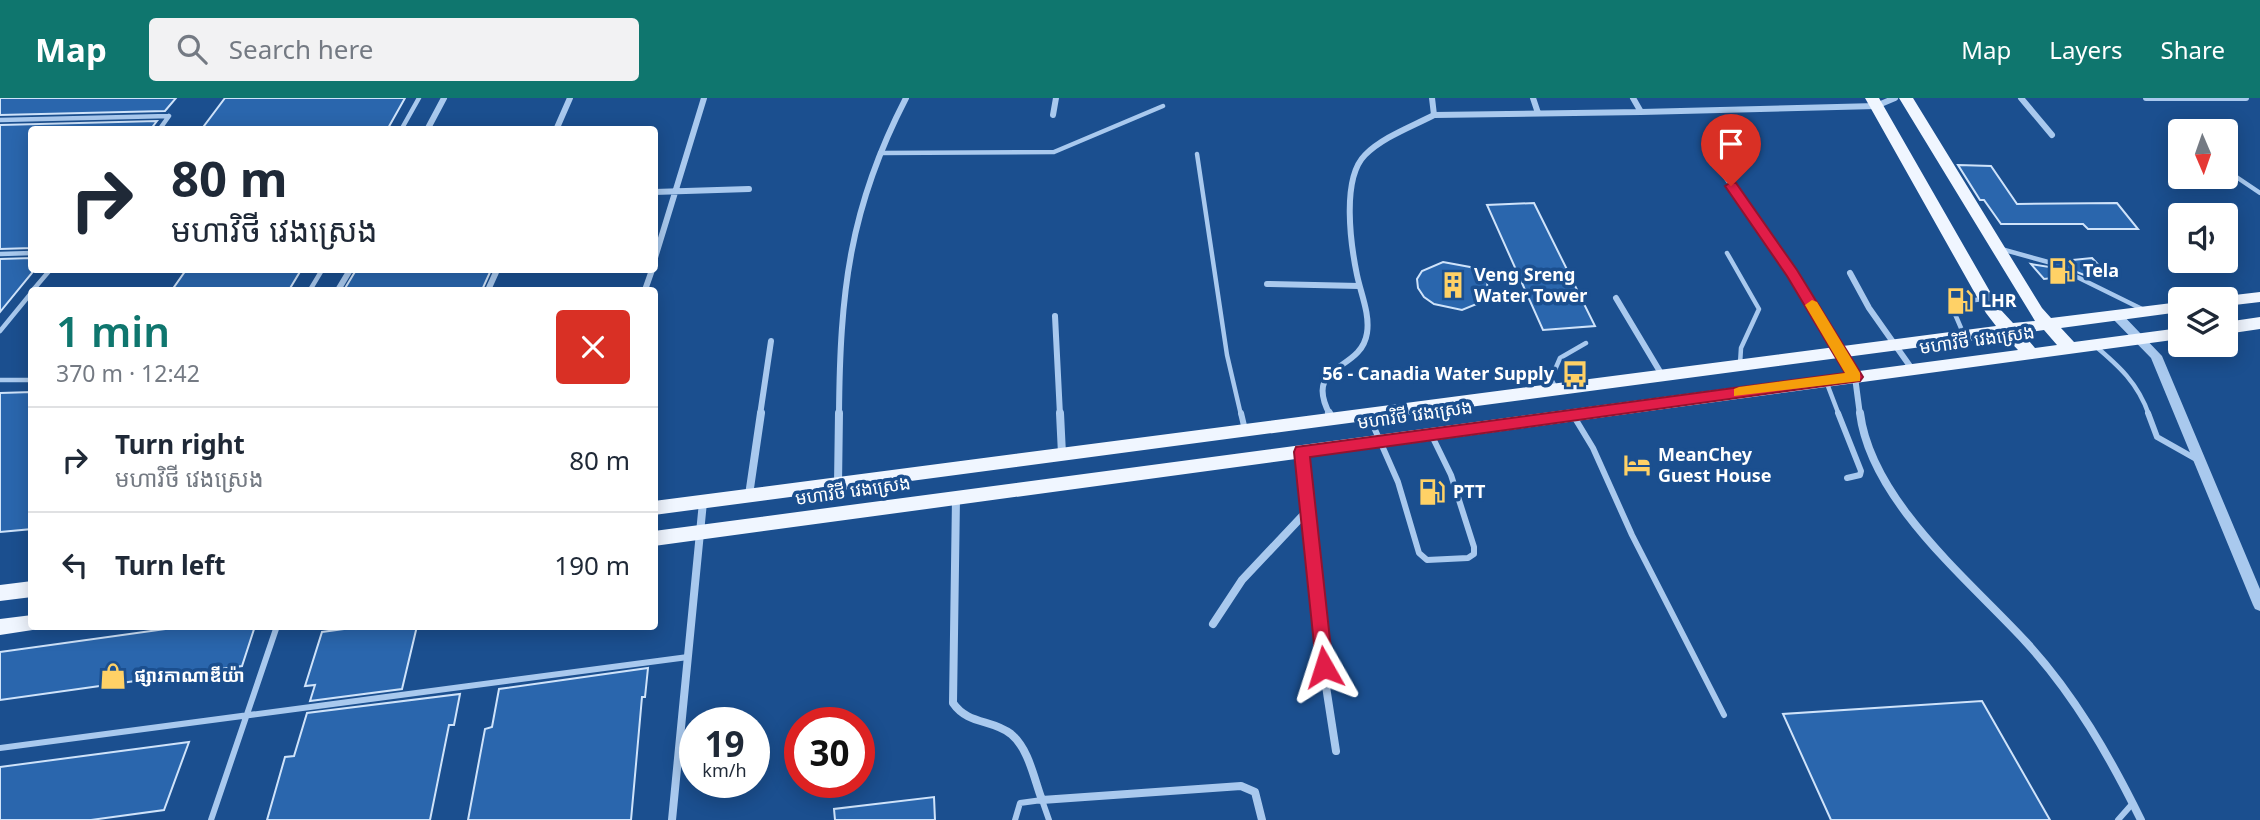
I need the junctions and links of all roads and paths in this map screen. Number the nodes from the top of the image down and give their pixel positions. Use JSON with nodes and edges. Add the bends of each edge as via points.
{"nodes":[{"id":1,"x":419,"y":98,"type":"edge"},
{"id":2,"x":444,"y":98,"type":"edge"},
{"id":3,"x":570,"y":98,"type":"edge"},
{"id":4,"x":704,"y":98,"type":"edge"},
{"id":5,"x":906,"y":98,"type":"edge"},
{"id":6,"x":1056,"y":98,"type":"edge"},
{"id":7,"x":1432,"y":98,"type":"edge"},
{"id":8,"x":1533,"y":98,"type":"edge"},
{"id":9,"x":1633,"y":98,"type":"edge"},
{"id":10,"x":1895,"y":98,"type":"edge"},
{"id":11,"x":1906,"y":98,"type":"edge"},
{"id":12,"x":2021,"y":98,"type":"edge"},
{"id":13,"x":2146,"y":98,"type":"edge"},
{"id":14,"x":2246,"y":98,"type":"edge"},
{"id":15,"x":1874,"y":102,"type":"edge"},
{"id":16,"x":1163,"y":106,"type":"dead end"},
{"id":17,"x":1641,"y":112,"type":"junction"},
{"id":18,"x":1538,"y":113,"type":"junction"},
{"id":19,"x":1053,"y":115,"type":"dead end"},
{"id":20,"x":1434,"y":115,"type":"junction"},
{"id":21,"x":0,"y":120,"type":"edge"},
{"id":22,"x":162,"y":126,"type":"edge"},
{"id":23,"x":403,"y":126,"type":"edge"},
{"id":24,"x":429,"y":126,"type":"edge"},
{"id":25,"x":558,"y":126,"type":"edge"},
{"id":26,"x":2052,"y":135,"type":"dead end"},
{"id":27,"x":880,"y":153,"type":"junction"},
{"id":28,"x":1197,"y":154,"type":"dead end"},
{"id":29,"x":1724,"y":173,"type":"dead end"},
{"id":30,"x":2238,"y":178,"type":"edge"},
{"id":31,"x":749,"y":189,"type":"dead end"},
{"id":32,"x":658,"y":192,"type":"edge"},
{"id":33,"x":677,"y":192,"type":"junction"},
{"id":34,"x":2260,"y":193,"type":"edge"},
{"id":35,"x":1997,"y":248,"type":"junction"},
{"id":36,"x":658,"y":249,"type":"edge"},
{"id":37,"x":28,"y":253,"type":"edge"},
{"id":38,"x":1727,"y":253,"type":"dead end"},
{"id":39,"x":0,"y":254,"type":"edge"},
{"id":40,"x":2048,"y":262,"type":"dead end"},
{"id":41,"x":47,"y":273,"type":"edge"},
{"id":42,"x":1850,"y":273,"type":"dead end"},
{"id":43,"x":2075,"y":276,"type":"dead end"},
{"id":44,"x":1267,"y":284,"type":"dead end"},
{"id":45,"x":1359,"y":286,"type":"junction"},
{"id":46,"x":35,"y":287,"type":"edge"},
{"id":47,"x":28,"y":296,"type":"edge"},
{"id":48,"x":2260,"y":297,"type":"edge"},
{"id":49,"x":1616,"y":298,"type":"dead end"},
{"id":50,"x":1985,"y":298,"type":"junction"},
{"id":51,"x":2238,"y":300,"type":"edge"},
{"id":52,"x":2168,"y":309,"type":"edge"},
{"id":53,"x":2146,"y":312,"type":"junction"},
{"id":54,"x":2116,"y":315,"type":"junction"},
{"id":55,"x":1055,"y":316,"type":"dead end"},
{"id":56,"x":2260,"y":323,"type":"edge"},
{"id":57,"x":2048,"y":324,"type":"junction"},
{"id":58,"x":2238,"y":326,"type":"edge"},
{"id":59,"x":2009,"y":329,"type":"junction"},
{"id":60,"x":0,"y":331,"type":"edge"},
{"id":61,"x":1964,"y":335,"type":"junction"},
{"id":62,"x":2168,"y":336,"type":"edge"},
{"id":63,"x":2140,"y":339,"type":"junction"},
{"id":64,"x":771,"y":341,"type":"dead end"},
{"id":65,"x":1586,"y":343,"type":"dead end"},
{"id":66,"x":1893,"y":345,"type":"junction"},
{"id":67,"x":2094,"y":345,"type":"junction"},
{"id":68,"x":2070,"y":348,"type":"junction"},
{"id":69,"x":1840,"y":352,"type":"junction"},
{"id":70,"x":2031,"y":354,"type":"junction"},
{"id":71,"x":1740,"y":365,"type":"junction"},
{"id":72,"x":1912,"y":369,"type":"junction"},
{"id":73,"x":1662,"y":375,"type":"junction"},
{"id":74,"x":1855,"y":377,"type":"junction"},
{"id":75,"x":0,"y":380,"type":"edge"},
{"id":76,"x":28,"y":380,"type":"edge"},
{"id":77,"x":1826,"y":381,"type":"junction"},
{"id":78,"x":1557,"y":389,"type":"junction"},
{"id":79,"x":1368,"y":414,"type":"junction"},
{"id":80,"x":1573,"y":415,"type":"junction"},
{"id":81,"x":1332,"y":419,"type":"junction"},
{"id":82,"x":1245,"y":430,"type":"junction"},
{"id":83,"x":1431,"y":434,"type":"junction"},
{"id":84,"x":1380,"y":441,"type":"junction"},
{"id":85,"x":1301,"y":452,"type":"junction"},
{"id":86,"x":1062,"y":454,"type":"junction"},
{"id":87,"x":2200,"y":461,"type":"junction"},
{"id":88,"x":1847,"y":478,"type":"dead end"},
{"id":89,"x":838,"y":484,"type":"junction"},
{"id":90,"x":749,"y":495,"type":"junction"},
{"id":91,"x":956,"y":498,"type":"junction"},
{"id":92,"x":703,"y":502,"type":"junction"},
{"id":93,"x":658,"y":508,"type":"edge"},
{"id":94,"x":1308,"y":510,"type":"junction"},
{"id":95,"x":700,"y":533,"type":"junction"},
{"id":96,"x":658,"y":538,"type":"edge"},
{"id":97,"x":28,"y":590,"type":"edge"},
{"id":98,"x":0,"y":593,"type":"edge"},
{"id":99,"x":2260,"y":605,"type":"edge"},
{"id":100,"x":28,"y":624,"type":"edge"},
{"id":101,"x":1213,"y":624,"type":"dead end"},
{"id":102,"x":0,"y":627,"type":"edge"},
{"id":103,"x":276,"y":630,"type":"edge"},
{"id":104,"x":688,"y":657,"type":"junction"},
{"id":105,"x":247,"y":715,"type":"junction"},
{"id":106,"x":1724,"y":715,"type":"dead end"},
{"id":107,"x":0,"y":748,"type":"edge"},
{"id":108,"x":1336,"y":751,"type":"dead end"},
{"id":109,"x":1042,"y":800,"type":"junction"},
{"id":110,"x":2133,"y":803,"type":"junction"},
{"id":111,"x":211,"y":820,"type":"edge"},
{"id":112,"x":672,"y":820,"type":"edge"},
{"id":113,"x":1015,"y":820,"type":"edge"},
{"id":114,"x":1049,"y":820,"type":"edge"},
{"id":115,"x":1262,"y":820,"type":"edge"},
{"id":116,"x":2118,"y":820,"type":"edge"},
{"id":117,"x":2141,"y":820,"type":"edge"}],
"edges":[{"from":1,"to":23,"type":"lane"},
{"from":2,"to":24,"type":"street"},
{"from":3,"to":25,"type":"street"},
{"from":4,"to":33,"type":"street"},
{"from":5,"to":27,"type":"street"},
{"from":6,"to":19,"type":"street"},
{"from":7,"to":20,"type":"street"},
{"from":8,"to":18,"type":"street"},
{"from":9,"to":17,"type":"street"},
{"from":10,"to":15,"type":"street"},
{"from":11,"to":35,"type":"main road"},
{"from":12,"to":26,"type":"street"},
{"from":13,"to":14,"type":"street"},
{"from":15,"to":17,"type":"street"},
{"from":15,"to":50,"type":"main road"},
{"from":16,"to":27,"type":"lane","via":[[1054,152]]},
{"from":17,"to":18,"type":"street"},
{"from":18,"to":20,"type":"street"},
{"from":20,"to":45,"type":"street","via":[[1370,152],[1358,165],[1350,204]]},
{"from":21,"to":22,"type":"lane","via":[[169,116]]},
{"from":27,"to":89,"type":"street","via":[[862,196],[850,244]]},
{"from":28,"to":82,"type":"lane","via":[[1227,355]]},
{"from":29,"to":69,"type":"street","via":[[1793,273]]},
{"from":30,"to":34,"type":"lane"},
{"from":31,"to":33,"type":"street"},
{"from":32,"to":33,"type":"street"},
{"from":33,"to":36,"type":"street"},
{"from":35,"to":40,"type":"lane"},
{"from":35,"to":57,"type":"main road"},
{"from":37,"to":39,"type":"lane"},
{"from":38,"to":71,"type":"lane","via":[[1759,309],[1741,348]]},
{"from":41,"to":46,"type":"lane"},
{"from":42,"to":66,"type":"street"},
{"from":43,"to":53,"type":"lane"},
{"from":44,"to":45,"type":"street"},
{"from":45,"to":81,"type":"street","via":[[1368,332],[1365,345],[1323,382],[1320,393]]},
{"from":47,"to":60,"type":"lane"},
{"from":48,"to":51,"type":"main road"},
{"from":49,"to":73,"type":"street"},
{"from":50,"to":59,"type":"main road"},
{"from":50,"to":61,"type":"lane","via":[[1962,302],[1955,314]]},
{"from":52,"to":53,"type":"main road","name":"មហាវិថី វេងស្រេង"},
{"from":53,"to":54,"type":"main road","name":"មហាវិថី វេងស្រេង"},
{"from":54,"to":57,"type":"main road","name":"មហាវិថី វេងស្រេង"},
{"from":54,"to":63,"type":"street"},
{"from":55,"to":86,"type":"street"},
{"from":56,"to":58,"type":"main road"},
{"from":57,"to":59,"type":"main road","name":"មហាវិថី វេងស្រេង"},
{"from":57,"to":68,"type":"main road"},
{"from":59,"to":61,"type":"main road","name":"មហាវិថី វេងស្រេង"},
{"from":59,"to":70,"type":"main road"},
{"from":61,"to":66,"type":"main road","name":"មហាវិថី វេងស្រេង"},
{"from":62,"to":63,"type":"main road","name":"មហាវិថី វេងស្រេង"},
{"from":63,"to":67,"type":"main road","name":"មហាវិថី វេងស្រេង"},
{"from":63,"to":87,"type":"street","via":[[2156,356]]},
{"from":64,"to":90,"type":"street"},
{"from":65,"to":78,"type":"lane","via":[[1560,358],[1551,379]]},
{"from":66,"to":69,"type":"main road","name":"មហាវិថី វេងស្រេង"},
{"from":66,"to":72,"type":"street"},
{"from":67,"to":68,"type":"main road","name":"មហាវិថី វេងស្រេង"},
{"from":67,"to":87,"type":"lane","via":[[2123,369],[2140,392],[2157,436]]},
{"from":68,"to":70,"type":"main road","name":"មហាវិថី វេងស្រេង"},
{"from":69,"to":71,"type":"main road","name":"មហាវិថី វេងស្រេង"},
{"from":69,"to":74,"type":"street"},
{"from":70,"to":72,"type":"main road","name":"មហាវិថី វេងស្រេង"},
{"from":71,"to":73,"type":"main road","name":"មហាវិថី វេងស្រេង"},
{"from":72,"to":74,"type":"main road","name":"មហាវិថី វេងស្រេង"},
{"from":73,"to":78,"type":"main road","name":"មហាវិថី វេងស្រេង"},
{"from":74,"to":77,"type":"main road","name":"មហាវិថី វេងស្រេង"},
{"from":74,"to":110,"type":"street","via":[[1862,430],[1871,455],[1902,504],[1945,562],[2052,674],[2112,760]]},
{"from":75,"to":76,"type":"lane"},
{"from":77,"to":80,"type":"main road","name":"មហាវិថី វេងស្រេង"},
{"from":77,"to":88,"type":"lane","via":[[1861,471]]},
{"from":78,"to":79,"type":"main road","name":"មហាវិថី វេងស្រេង"},
{"from":79,"to":81,"type":"main road","name":"មហាវិថី វេងស្រេង"},
{"from":79,"to":84,"type":"lane"},
{"from":80,"to":83,"type":"main road","name":"មហាវិថី វេងស្រេង"},
{"from":80,"to":106,"type":"lane"},
{"from":81,"to":82,"type":"main road","name":"មហាវិថី វេងស្រេង"},
{"from":82,"to":86,"type":"main road","name":"មហាវិថី វេងស្រេង"},
{"from":83,"to":84,"type":"main road","name":"មហាវិថី វេងស្រេង"},
{"from":83,"to":84,"type":"lane","via":[[1451,475],[1474,547],[1468,558],[1427,560],[1419,553],[1398,482]]},
{"from":84,"to":85,"type":"main road","name":"មហាវិថី វេងស្រេង"},
{"from":85,"to":91,"type":"main road","name":"មហាវិថី វេងស្រេង"},
{"from":85,"to":94,"type":"street"},
{"from":86,"to":89,"type":"main road","name":"មហាវិថី វេងស្រេង"},
{"from":87,"to":99,"type":"street"},
{"from":89,"to":90,"type":"main road","name":"មហាវិថី វេងស្រេង"},
{"from":90,"to":92,"type":"main road","name":"មហាវិថី វេងស្រេង"},
{"from":91,"to":95,"type":"main road","name":"មហាវិថី វេងស្រេង"},
{"from":91,"to":109,"type":"street","via":[[953,703],[968,720],[1016,738]]},
{"from":92,"to":93,"type":"main road","name":"មហាវិថី វេងស្រេង"},
{"from":92,"to":95,"type":"street"},
{"from":94,"to":101,"type":"street","via":[[1242,579]]},
{"from":94,"to":108,"type":"street"},
{"from":95,"to":96,"type":"main road","name":"មហាវិថី វេងស្រេង"},
{"from":95,"to":104,"type":"street"},
{"from":97,"to":98,"type":"main road"},
{"from":100,"to":102,"type":"main road"},
{"from":103,"to":105,"type":"lane"},
{"from":104,"to":105,"type":"lane"},
{"from":104,"to":112,"type":"street"},
{"from":105,"to":107,"type":"lane"},
{"from":105,"to":111,"type":"lane"},
{"from":109,"to":113,"type":"lane","via":[[1020,803]]},
{"from":109,"to":114,"type":"lane"},
{"from":109,"to":115,"type":"street","via":[[1241,786],[1255,792]]},
{"from":110,"to":116,"type":"lane"},
{"from":110,"to":117,"type":"street"}]}
